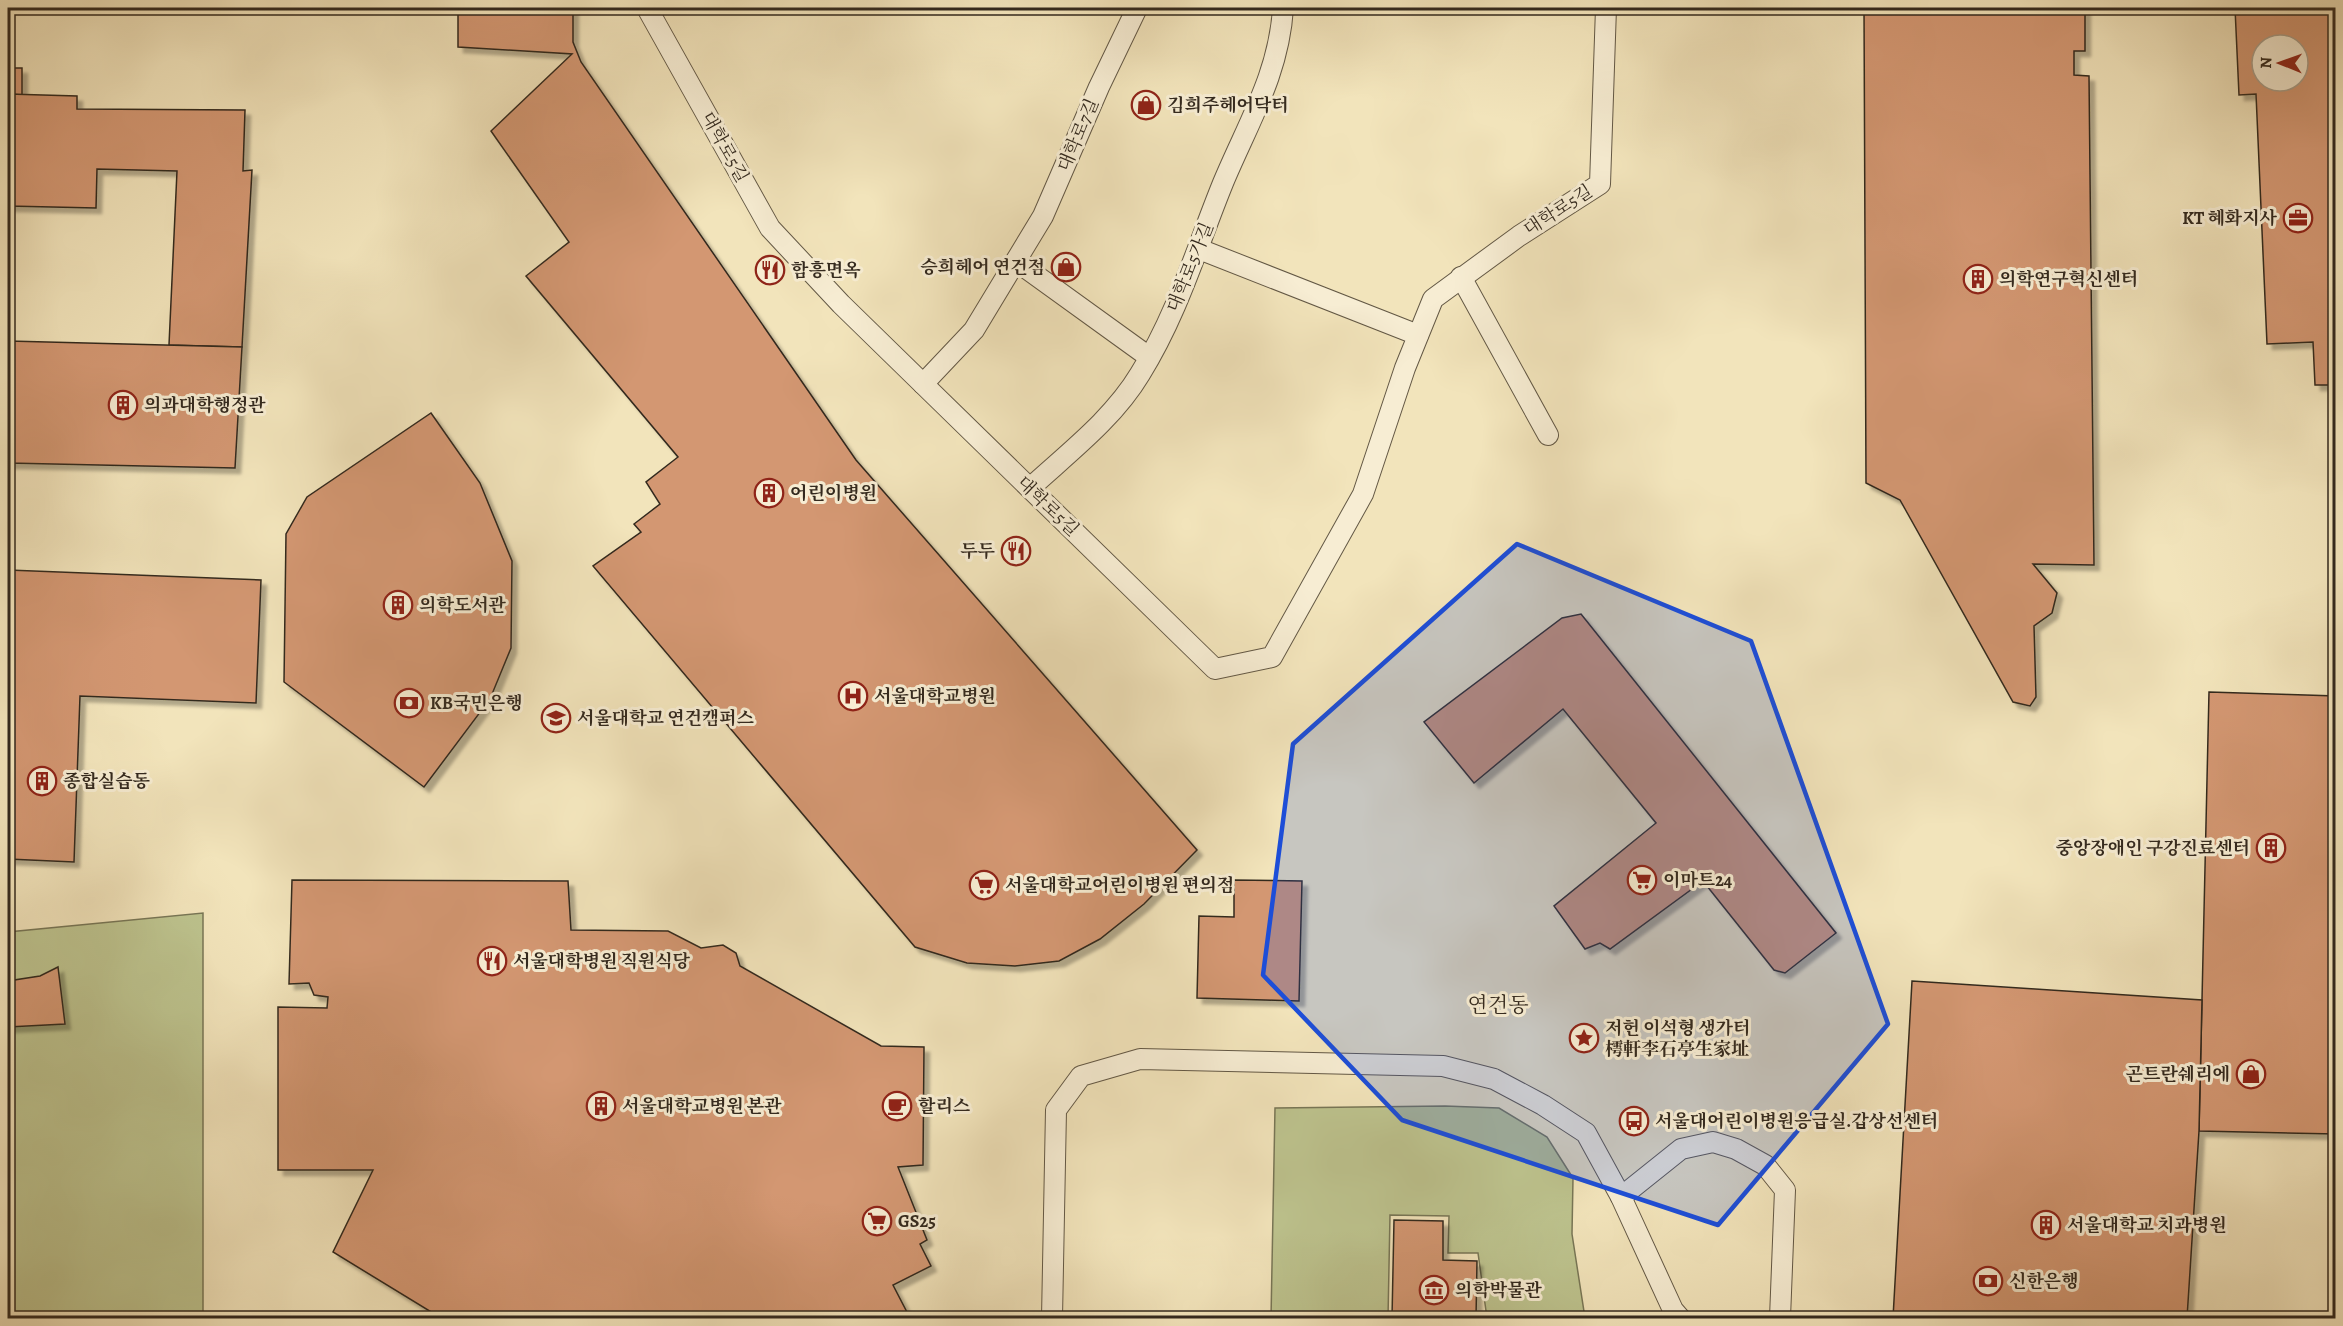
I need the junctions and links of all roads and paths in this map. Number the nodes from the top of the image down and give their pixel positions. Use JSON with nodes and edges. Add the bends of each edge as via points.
{"nodes":[{"id":1,"x":647,"y":8,"type":"edge"},
{"id":2,"x":1137,"y":8,"type":"edge"},
{"id":3,"x":1283,"y":8,"type":"edge"},
{"id":4,"x":1606,"y":8,"type":"edge"},
{"id":5,"x":1199,"y":249,"type":"junction"},
{"id":6,"x":1016,"y":261,"type":"junction"},
{"id":7,"x":1461,"y":278,"type":"junction"},
{"id":8,"x":1418,"y":335,"type":"junction"},
{"id":9,"x":1149,"y":357,"type":"junction"},
{"id":10,"x":923,"y":384,"type":"junction"},
{"id":11,"x":1548,"y":435,"type":"dead end"},
{"id":12,"x":1030,"y":488,"type":"junction"},
{"id":13,"x":1621,"y":1197,"type":"junction"},
{"id":14,"x":1052,"y":1318,"type":"edge"},
{"id":15,"x":1680,"y":1318,"type":"edge"},
{"id":16,"x":1780,"y":1318,"type":"edge"}],
"edges":[{"from":1,"to":10,"type":"lane","name":"대학로5길","via":[[770,228]]},
{"from":2,"to":6,"type":"lane","name":"대학로7길","via":[[1043,216]]},
{"from":3,"to":5,"type":"lane","name":"대학로5가길","via":[[1281,39],[1258,107]]},
{"from":4,"to":7,"type":"lane","name":"대학로5길","via":[[1600,184]]},
{"from":5,"to":8,"type":"lane"},
{"from":5,"to":9,"type":"lane","name":"대학로5가길","via":[[1186,285]]},
{"from":6,"to":9,"type":"lane"},
{"from":6,"to":10,"type":"lane","name":"대학로7길","via":[[974,330]]},
{"from":7,"to":8,"type":"lane","name":"대학로5길","via":[[1433,299]]},
{"from":7,"to":11,"type":"lane"},
{"from":8,"to":12,"type":"lane","name":"대학로5길","via":[[1363,494],[1272,657],[1215,669]]},
{"from":9,"to":12,"type":"lane","name":"대학로5가길","via":[[1140,375],[1103,420]]},
{"from":10,"to":12,"type":"lane","name":"대학로5길"},
{"from":13,"to":14,"type":"lane","via":[[1586,1133],[1494,1079],[1443,1066],[1140,1059],[1081,1076],[1056,1110]]},
{"from":13,"to":15,"type":"lane"},
{"from":13,"to":16,"type":"lane","via":[[1681,1149],[1713,1142],[1766,1165],[1785,1190]]}]}
